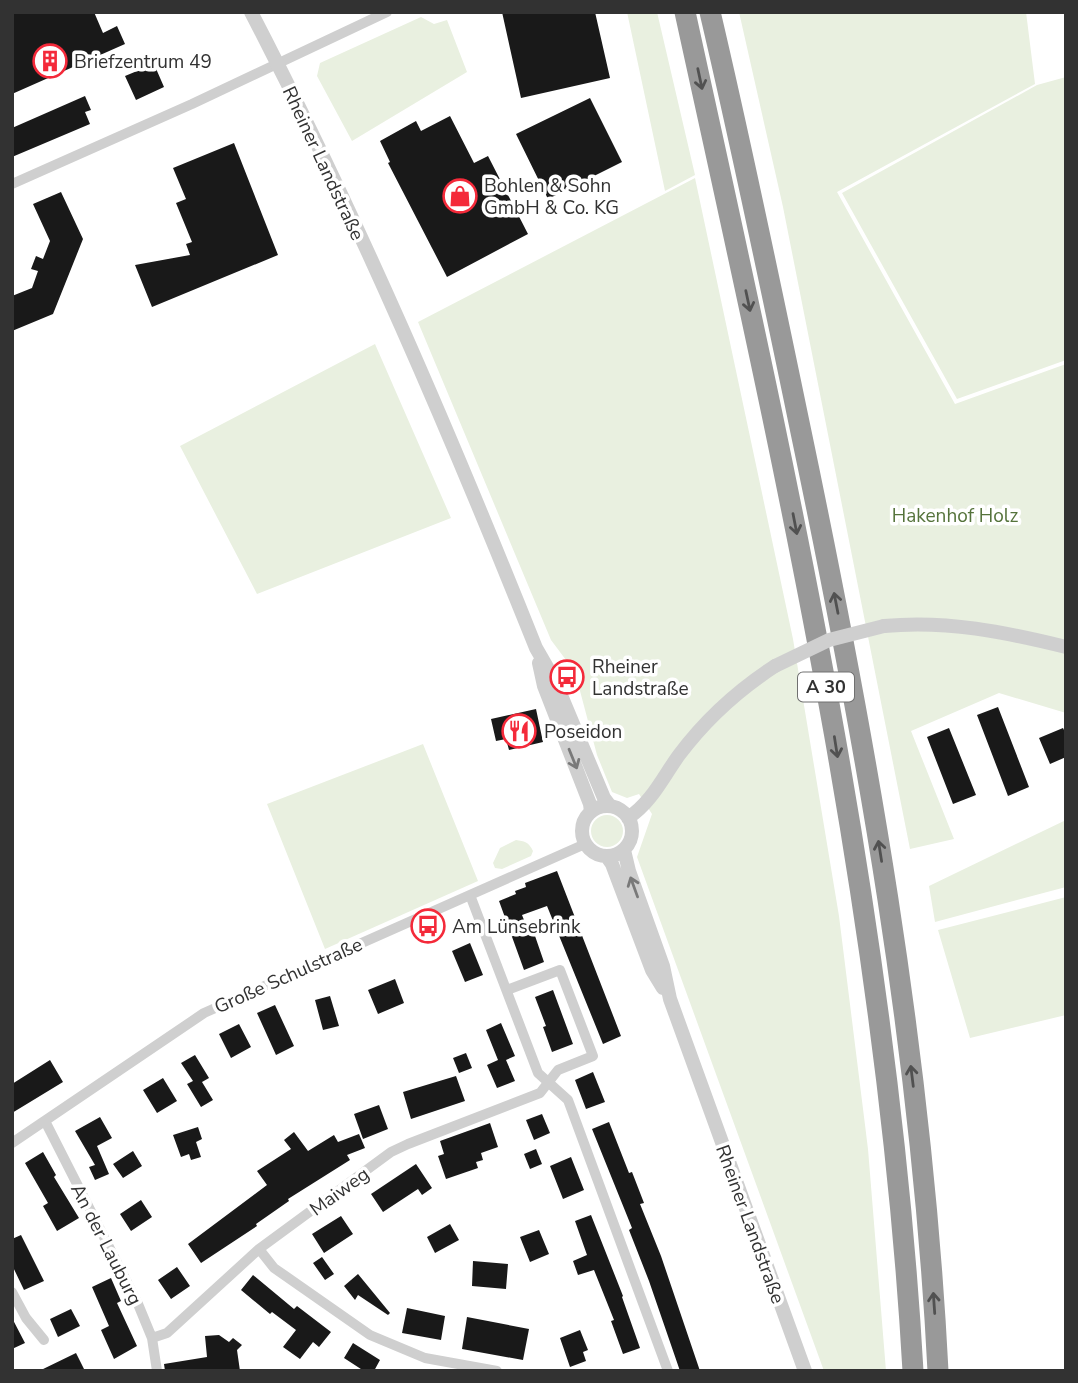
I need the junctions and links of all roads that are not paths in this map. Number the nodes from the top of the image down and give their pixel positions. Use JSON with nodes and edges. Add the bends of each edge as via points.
{"nodes":[{"id":1,"x":251,"y":12,"type":"edge"},
{"id":2,"x":387,"y":12,"type":"edge"},
{"id":3,"x":685,"y":12,"type":"edge"},
{"id":4,"x":710,"y":12,"type":"edge"},
{"id":5,"x":278,"y":65,"type":"junction"},
{"id":6,"x":12,"y":184,"type":"edge"},
{"id":7,"x":1066,"y":647,"type":"edge"},
{"id":8,"x":536,"y":648,"type":"junction"},
{"id":9,"x":610,"y":806,"type":"junction"},
{"id":10,"x":591,"y":812,"type":"junction"},
{"id":11,"x":628,"y":817,"type":"junction"},
{"id":12,"x":585,"y":844,"type":"junction"},
{"id":13,"x":624,"y":850,"type":"junction"},
{"id":14,"x":607,"y":857,"type":"junction"},
{"id":15,"x":471,"y":895,"type":"junction"},
{"id":16,"x":506,"y":990,"type":"junction"},
{"id":17,"x":670,"y":999,"type":"junction"},
{"id":18,"x":549,"y":1083,"type":"junction"},
{"id":19,"x":46,"y":1121,"type":"junction"},
{"id":20,"x":12,"y":1143,"type":"edge"},
{"id":21,"x":259,"y":1249,"type":"junction"},
{"id":22,"x":12,"y":1292,"type":"edge"},
{"id":23,"x":152,"y":1338,"type":"junction"},
{"id":24,"x":44,"y":1340,"type":"dead end"},
{"id":25,"x":663,"y":1370,"type":"edge"},
{"id":26,"x":157,"y":1371,"type":"edge"},
{"id":27,"x":497,"y":1371,"type":"edge"},
{"id":28,"x":805,"y":1371,"type":"edge"},
{"id":29,"x":913,"y":1371,"type":"edge"},
{"id":30,"x":938,"y":1371,"type":"edge"}],
"edges":[{"from":1,"to":5,"type":"street","name":"Rheiner Landstraße"},
{"from":2,"to":5,"type":"street"},
{"from":3,"to":29,"type":"highway","number":"A 30","one_way":true,"via":[[824,670],[887,1079]]},
{"from":30,"to":4,"type":"highway","number":"A 30","one_way":true,"via":[[921,1154],[890,910],[822,534]]},
{"from":5,"to":6,"type":"street","name":"Rheiner Landstraße"},
{"from":5,"to":8,"type":"street","name":"Rheiner Landstraße","via":[[435,405]]},
{"from":7,"to":11,"type":"street","bridge":true,"via":[[956,625],[911,623],[829,640],[775,666],[730,699],[680,754],[649,800]]},
{"from":8,"to":9,"type":"street","name":"Rheiner Landstraße"},
{"from":8,"to":10,"type":"street","name":"Rheiner Landstraße","one_way":true,"via":[[544,686]]},
{"from":9,"to":10,"type":"street"},
{"from":9,"to":11,"type":"street"},
{"from":10,"to":12,"type":"street","via":[[582,827]]},
{"from":11,"to":13,"type":"street","via":[[632,834]]},
{"from":12,"to":14,"type":"street"},
{"from":12,"to":15,"type":"street","name":"Große Schulstraße"},
{"from":13,"to":14,"type":"street"},
{"from":17,"to":13,"type":"street","name":"Rheiner Landstraße","one_way":true},
{"from":14,"to":17,"type":"street","name":"Rheiner Landstraße","via":[[652,970]]},
{"from":15,"to":16,"type":"street"},
{"from":15,"to":19,"type":"street","name":"Große Schulstraße","via":[[204,1013]]},
{"from":16,"to":18,"type":"street","via":[[538,1073]]},
{"from":16,"to":18,"type":"street","name":"Maiweg","via":[[560,970],[593,1056],[558,1070]]},
{"from":17,"to":28,"type":"street","name":"Rheiner Landstraße"},
{"from":18,"to":21,"type":"street","name":"Maiweg","via":[[540,1093],[391,1152]]},
{"from":18,"to":25,"type":"street","via":[[568,1100]]},
{"from":19,"to":20,"type":"street","name":"Große Schulstraße"},
{"from":19,"to":23,"type":"street","name":"An der Lauburg"},
{"from":21,"to":23,"type":"street","name":"Maiweg","via":[[167,1333]]},
{"from":21,"to":27,"type":"street","via":[[274,1268],[370,1335],[425,1358]]},
{"from":22,"to":24,"type":"street"},
{"from":23,"to":26,"type":"street","name":"An der Lauburg"}]}
